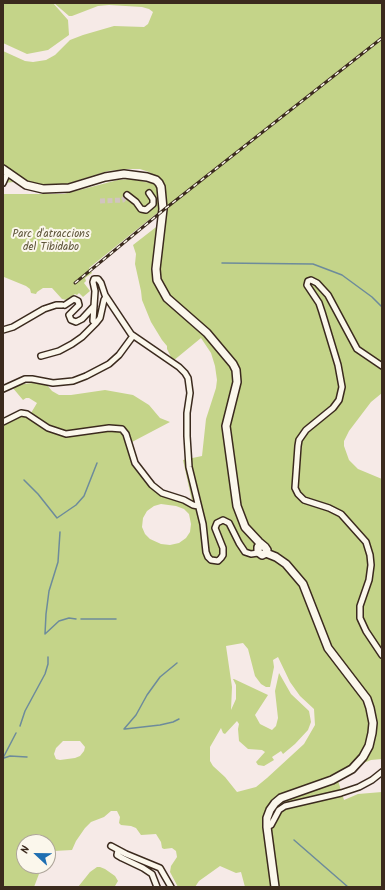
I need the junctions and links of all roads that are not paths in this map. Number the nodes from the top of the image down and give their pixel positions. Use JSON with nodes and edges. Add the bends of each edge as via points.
{"nodes":[{"id":1,"x":5,"y":170,"type":"edge"},
{"id":2,"x":3,"y":183,"type":"edge"},
{"id":3,"x":149,"y":193,"type":"dead end"},
{"id":4,"x":127,"y":195,"type":"dead end"},
{"id":5,"x":106,"y":297,"type":"junction"},
{"id":6,"x":94,"y":305,"type":"junction"},
{"id":7,"x":96,"y":323,"type":"junction"},
{"id":8,"x":3,"y":330,"type":"edge"},
{"id":9,"x":133,"y":336,"type":"junction"},
{"id":10,"x":41,"y":356,"type":"dead end"},
{"id":11,"x":382,"y":366,"type":"edge"},
{"id":12,"x":3,"y":390,"type":"edge"},
{"id":13,"x":3,"y":422,"type":"edge"},
{"id":14,"x":198,"y":506,"type":"junction"},
{"id":15,"x":262,"y":553,"type":"junction"},
{"id":16,"x":382,"y":655,"type":"edge"},
{"id":17,"x":382,"y":772,"type":"edge"},
{"id":18,"x":267,"y":827,"type":"junction"},
{"id":19,"x":111,"y":846,"type":"dead end"},
{"id":20,"x":118,"y":850,"type":"junction"},
{"id":21,"x":157,"y":887,"type":"edge"},
{"id":22,"x":171,"y":887,"type":"edge"},
{"id":23,"x":274,"y":887,"type":"edge"}],
"edges":[{"from":1,"to":2,"type":"street"},
{"from":1,"to":15,"type":"street","via":[[26,185],[43,189],[69,188],[124,174],[147,177],[159,183],[163,213],[157,280],[167,298],[207,333],[236,370],[237,382],[226,426],[237,506],[245,527],[266,548]]},
{"from":3,"to":4,"type":"street","via":[[153,204],[146,210],[141,209]]},
{"from":5,"to":6,"type":"street","via":[[100,280],[95,279]]},
{"from":5,"to":7,"type":"street"},
{"from":5,"to":9,"type":"street"},
{"from":6,"to":7,"type":"street","via":[[93,321]]},
{"from":6,"to":8,"type":"street","via":[[76,322],[71,320],[69,315],[79,305],[74,299],[63,305],[50,307]]},
{"from":7,"to":10,"type":"street","via":[[72,344]]},
{"from":9,"to":12,"type":"street","via":[[109,364],[86,376],[73,381],[53,383],[25,378]]},
{"from":9,"to":14,"type":"street","via":[[179,367],[188,378],[189,467]]},
{"from":11,"to":16,"type":"street","via":[[357,349],[328,295],[317,283],[307,281],[322,312],[340,370],[342,387],[333,408],[306,430],[300,440],[295,488],[304,500],[341,514],[366,542],[371,565],[360,614],[366,631]]},
{"from":13,"to":14,"type":"street","via":[[21,412],[48,428],[66,434],[109,428],[122,429],[135,463],[152,486],[162,493]]},
{"from":14,"to":15,"type":"street","via":[[206,552],[210,559],[218,561],[223,555],[215,528],[217,523],[223,520],[229,523],[245,552]]},
{"from":15,"to":18,"type":"street","via":[[276,557],[286,564],[303,584],[328,648],[367,699],[373,724],[369,746],[356,765],[332,780],[281,798],[270,810]]},
{"from":17,"to":18,"type":"street","via":[[372,780],[341,793],[285,806]]},
{"from":18,"to":23,"type":"street"},
{"from":19,"to":20,"type":"street"},
{"from":20,"to":21,"type":"street","via":[[117,854],[122,858],[152,874]]},
{"from":20,"to":22,"type":"street","via":[[160,868]]}]}
